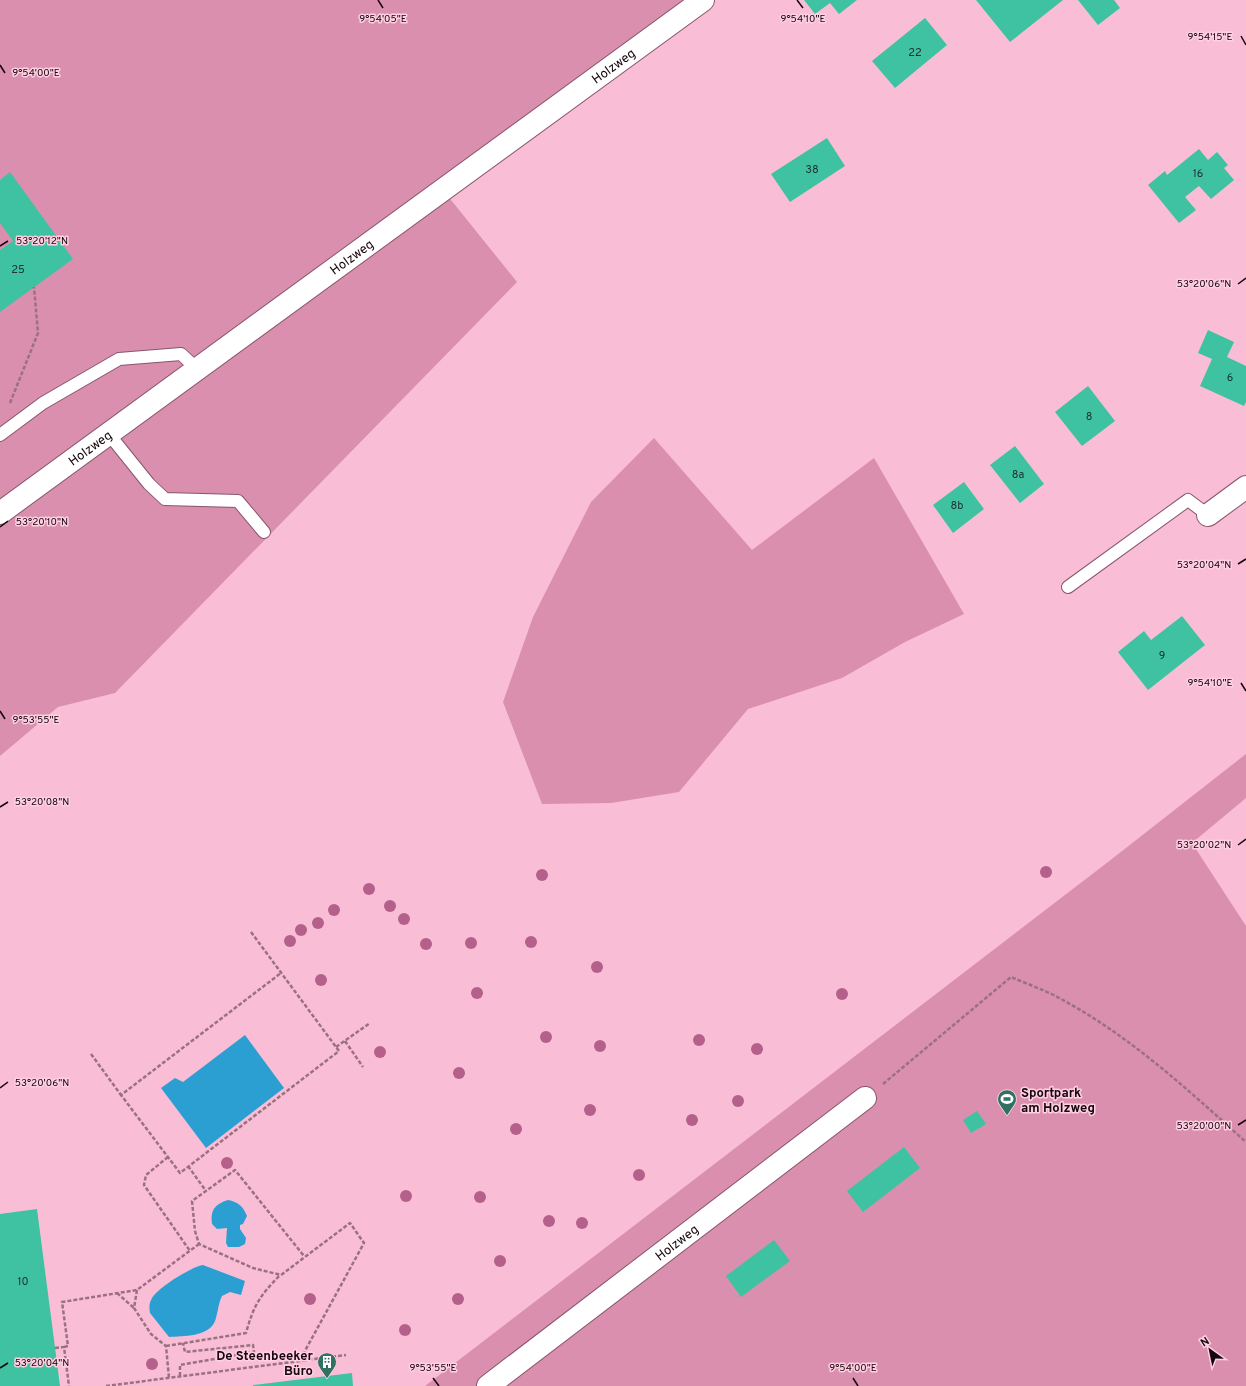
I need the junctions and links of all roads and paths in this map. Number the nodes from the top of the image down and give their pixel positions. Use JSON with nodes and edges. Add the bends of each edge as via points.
{"nodes":[{"id":1,"x":703,"y":0,"type":"edge"},
{"id":2,"x":34,"y":287,"type":"dead end"},
{"id":3,"x":197,"y":369,"type":"junction"},
{"id":4,"x":7,"y":410,"type":"dead end"},
{"id":5,"x":108,"y":433,"type":"junction"},
{"id":6,"x":0,"y":435,"type":"edge"},
{"id":7,"x":1246,"y":487,"type":"edge"},
{"id":8,"x":0,"y":513,"type":"edge"},
{"id":9,"x":1208,"y":515,"type":"joint"},
{"id":10,"x":264,"y":532,"type":"dead end"},
{"id":11,"x":1068,"y":587,"type":"dead end"},
{"id":12,"x":251,"y":932,"type":"dead end"},
{"id":13,"x":281,"y":973,"type":"junction"},
{"id":14,"x":370,"y":1023,"type":"dead end"},
{"id":15,"x":345,"y":1041,"type":"junction"},
{"id":16,"x":336,"y":1047,"type":"junction"},
{"id":17,"x":91,"y":1054,"type":"dead end"},
{"id":18,"x":363,"y":1067,"type":"dead end"},
{"id":19,"x":121,"y":1095,"type":"junction"},
{"id":20,"x":865,"y":1098,"type":"joint"},
{"id":21,"x":1246,"y":1142,"type":"edge"},
{"id":22,"x":168,"y":1157,"type":"junction"},
{"id":23,"x":188,"y":1166,"type":"junction"},
{"id":24,"x":206,"y":1191,"type":"junction"},
{"id":25,"x":199,"y":1244,"type":"junction"},
{"id":26,"x":190,"y":1252,"type":"junction"},
{"id":27,"x":304,"y":1256,"type":"junction"},
{"id":28,"x":281,"y":1275,"type":"junction"},
{"id":29,"x":137,"y":1290,"type":"junction"},
{"id":30,"x":117,"y":1293,"type":"junction"},
{"id":31,"x":134,"y":1308,"type":"junction"},
{"id":32,"x":183,"y":1342,"type":"junction"},
{"id":33,"x":166,"y":1346,"type":"junction"},
{"id":34,"x":64,"y":1347,"type":"junction"},
{"id":35,"x":55,"y":1348,"type":"dead end"},
{"id":36,"x":346,"y":1355,"type":"dead end"},
{"id":37,"x":300,"y":1360,"type":"junction"},
{"id":38,"x":180,"y":1376,"type":"junction"},
{"id":39,"x":169,"y":1378,"type":"junction"},
{"id":40,"x":69,"y":1386,"type":"edge"},
{"id":41,"x":106,"y":1386,"type":"edge"},
{"id":42,"x":488,"y":1386,"type":"edge"}],
"edges":[{"from":1,"to":3,"type":"street","name":"Holzweg"},
{"from":2,"to":4,"type":"path","via":[[38,333]]},
{"from":3,"to":5,"type":"street","name":"Holzweg"},
{"from":3,"to":6,"type":"lane","via":[[181,354],[119,359],[43,403]]},
{"from":5,"to":8,"type":"street","name":"Holzweg"},
{"from":5,"to":10,"type":"lane","via":[[149,484],[165,499],[238,501]]},
{"from":7,"to":9,"type":"street"},
{"from":9,"to":11,"type":"lane","via":[[1188,500]]},
{"from":12,"to":13,"type":"path"},
{"from":13,"to":16,"type":"path"},
{"from":13,"to":19,"type":"path"},
{"from":14,"to":15,"type":"path"},
{"from":15,"to":16,"type":"path"},
{"from":15,"to":18,"type":"path"},
{"from":16,"to":23,"type":"path","via":[[339,1051]]},
{"from":17,"to":19,"type":"path"},
{"from":19,"to":22,"type":"path"},
{"from":20,"to":21,"type":"path","via":[[1011,977],[1061,998],[1111,1030],[1164,1068]]},
{"from":20,"to":42,"type":"street","name":"Holzweg"},
{"from":22,"to":23,"type":"path","via":[[180,1173]]},
{"from":22,"to":26,"type":"path","via":[[146,1175],[144,1185]]},
{"from":23,"to":24,"type":"path"},
{"from":24,"to":25,"type":"path","via":[[192,1201]]},
{"from":24,"to":27,"type":"path","via":[[234,1170]]},
{"from":25,"to":26,"type":"path"},
{"from":25,"to":28,"type":"path","via":[[253,1268]]},
{"from":26,"to":29,"type":"path"},
{"from":27,"to":28,"type":"path"},
{"from":27,"to":37,"type":"path","via":[[350,1223],[364,1243]]},
{"from":28,"to":32,"type":"path","via":[[261,1295],[252,1312],[246,1333]]},
{"from":29,"to":30,"type":"path"},
{"from":29,"to":31,"type":"path"},
{"from":30,"to":31,"type":"path"},
{"from":30,"to":34,"type":"path","via":[[62,1302],[68,1346]]},
{"from":31,"to":33,"type":"path","via":[[151,1334]]},
{"from":32,"to":33,"type":"path"},
{"from":32,"to":38,"type":"path","via":[[185,1352],[253,1345],[254,1352],[180,1365]]},
{"from":33,"to":39,"type":"path"},
{"from":34,"to":35,"type":"path"},
{"from":34,"to":40,"type":"path"},
{"from":36,"to":37,"type":"path"},
{"from":37,"to":38,"type":"path"},
{"from":38,"to":39,"type":"path"},
{"from":39,"to":41,"type":"path"}]}
